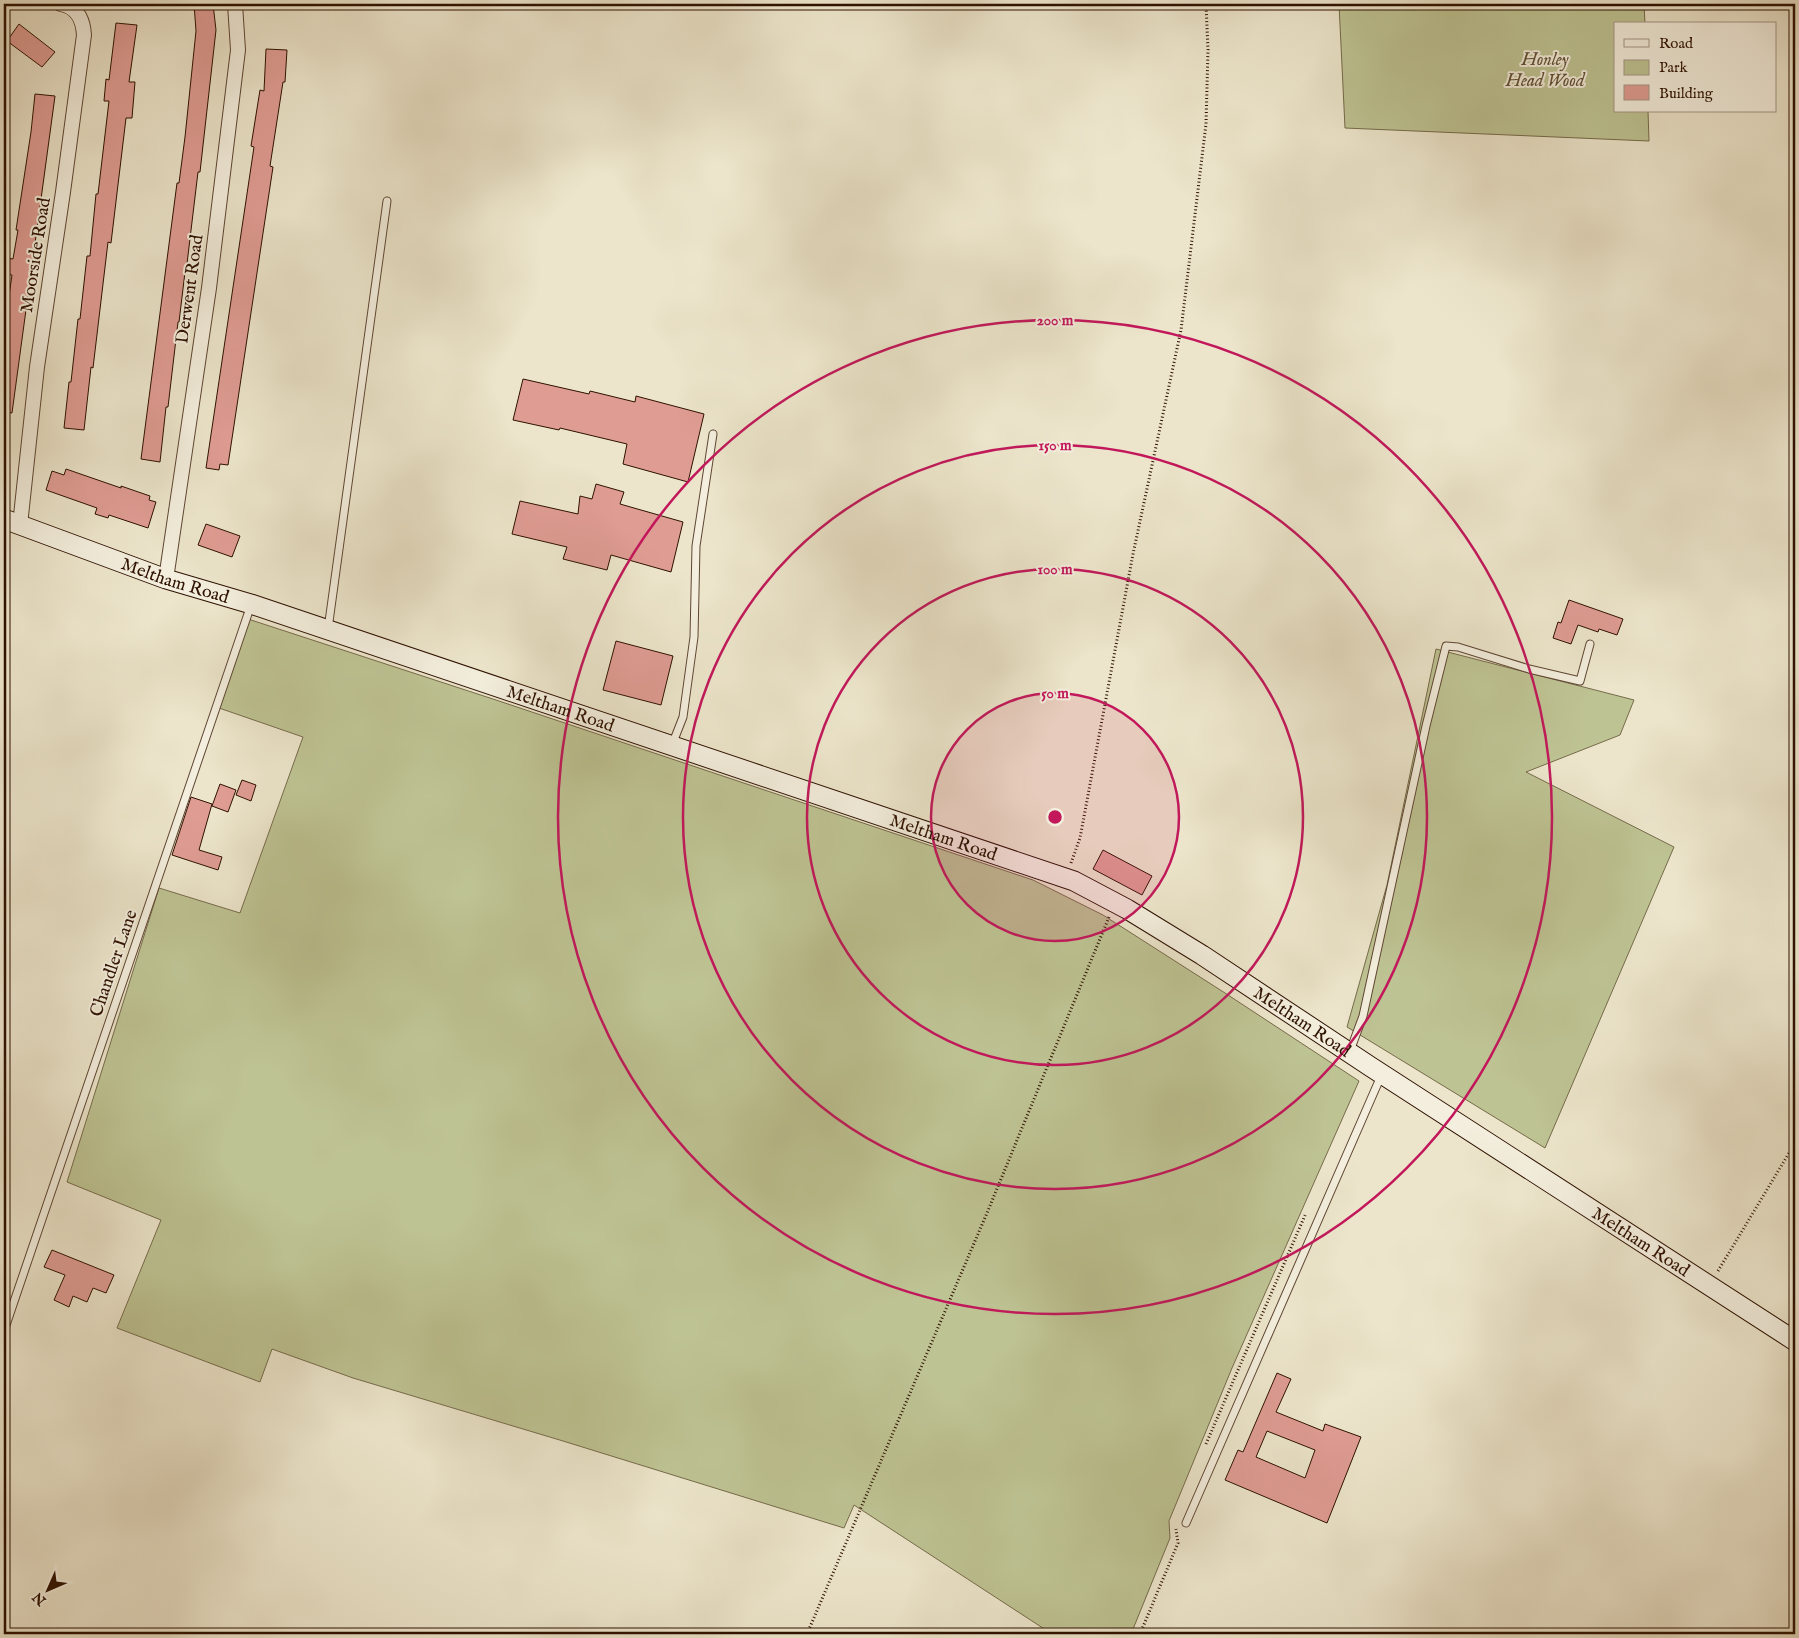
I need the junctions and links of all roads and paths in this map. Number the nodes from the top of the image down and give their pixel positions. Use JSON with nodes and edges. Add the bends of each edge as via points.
{"nodes":[{"id":1,"x":61,"y":4,"type":"edge"},
{"id":2,"x":235,"y":4,"type":"edge"},
{"id":3,"x":1206,"y":4,"type":"edge"},
{"id":4,"x":387,"y":201,"type":"dead end"},
{"id":5,"x":713,"y":434,"type":"dead end"},
{"id":6,"x":12,"y":522,"type":"edge"},
{"id":7,"x":166,"y":579,"type":"junction"},
{"id":8,"x":251,"y":604,"type":"junction"},
{"id":9,"x":328,"y":630,"type":"junction"},
{"id":10,"x":1590,"y":644,"type":"dead end"},
{"id":11,"x":672,"y":746,"type":"junction"},
{"id":12,"x":1066,"y":878,"type":"junction"},
{"id":13,"x":1115,"y":903,"type":"junction"},
{"id":14,"x":1350,"y":1051,"type":"junction"},
{"id":15,"x":1382,"y":1074,"type":"junction"},
{"id":16,"x":1795,"y":1143,"type":"edge"},
{"id":17,"x":1710,"y":1285,"type":"junction"},
{"id":18,"x":4,"y":1331,"type":"edge"},
{"id":19,"x":1795,"y":1340,"type":"edge"},
{"id":20,"x":1186,"y":1523,"type":"dead end"},
{"id":21,"x":807,"y":1634,"type":"edge"}],
"edges":[{"from":1,"to":6,"type":"street","name":"Moorside Road","via":[[69,5],[78,13],[84,25],[84,35],[64,192]]},
{"from":2,"to":7,"type":"street","name":"Derwent Road","via":[[238,50],[209,288]]},
{"from":3,"to":12,"type":"path","via":[[1206,124],[1181,330],[1133,554],[1080,838]]},
{"from":4,"to":9,"type":"lane"},
{"from":5,"to":11,"type":"lane","via":[[696,546],[694,637],[683,718]]},
{"from":6,"to":7,"type":"street","name":"Meltham Road"},
{"from":7,"to":8,"type":"street","name":"Meltham Road"},
{"from":8,"to":9,"type":"street","name":"Meltham Road"},
{"from":8,"to":18,"type":"lane","name":"Chandler Lane"},
{"from":9,"to":11,"type":"street","name":"Meltham Road"},
{"from":10,"to":14,"type":"lane","via":[[1580,681],[1446,646],[1365,1008]]},
{"from":11,"to":12,"type":"street","name":"Meltham Road"},
{"from":12,"to":13,"type":"street","name":"Meltham Road"},
{"from":13,"to":14,"type":"street","name":"Meltham Road"},
{"from":13,"to":21,"type":"path"},
{"from":14,"to":15,"type":"street","name":"Meltham Road"},
{"from":15,"to":17,"type":"street","name":"Meltham Road"},
{"from":15,"to":20,"type":"lane"},
{"from":16,"to":17,"type":"path"},
{"from":17,"to":19,"type":"street","name":"Meltham Road"}]}
